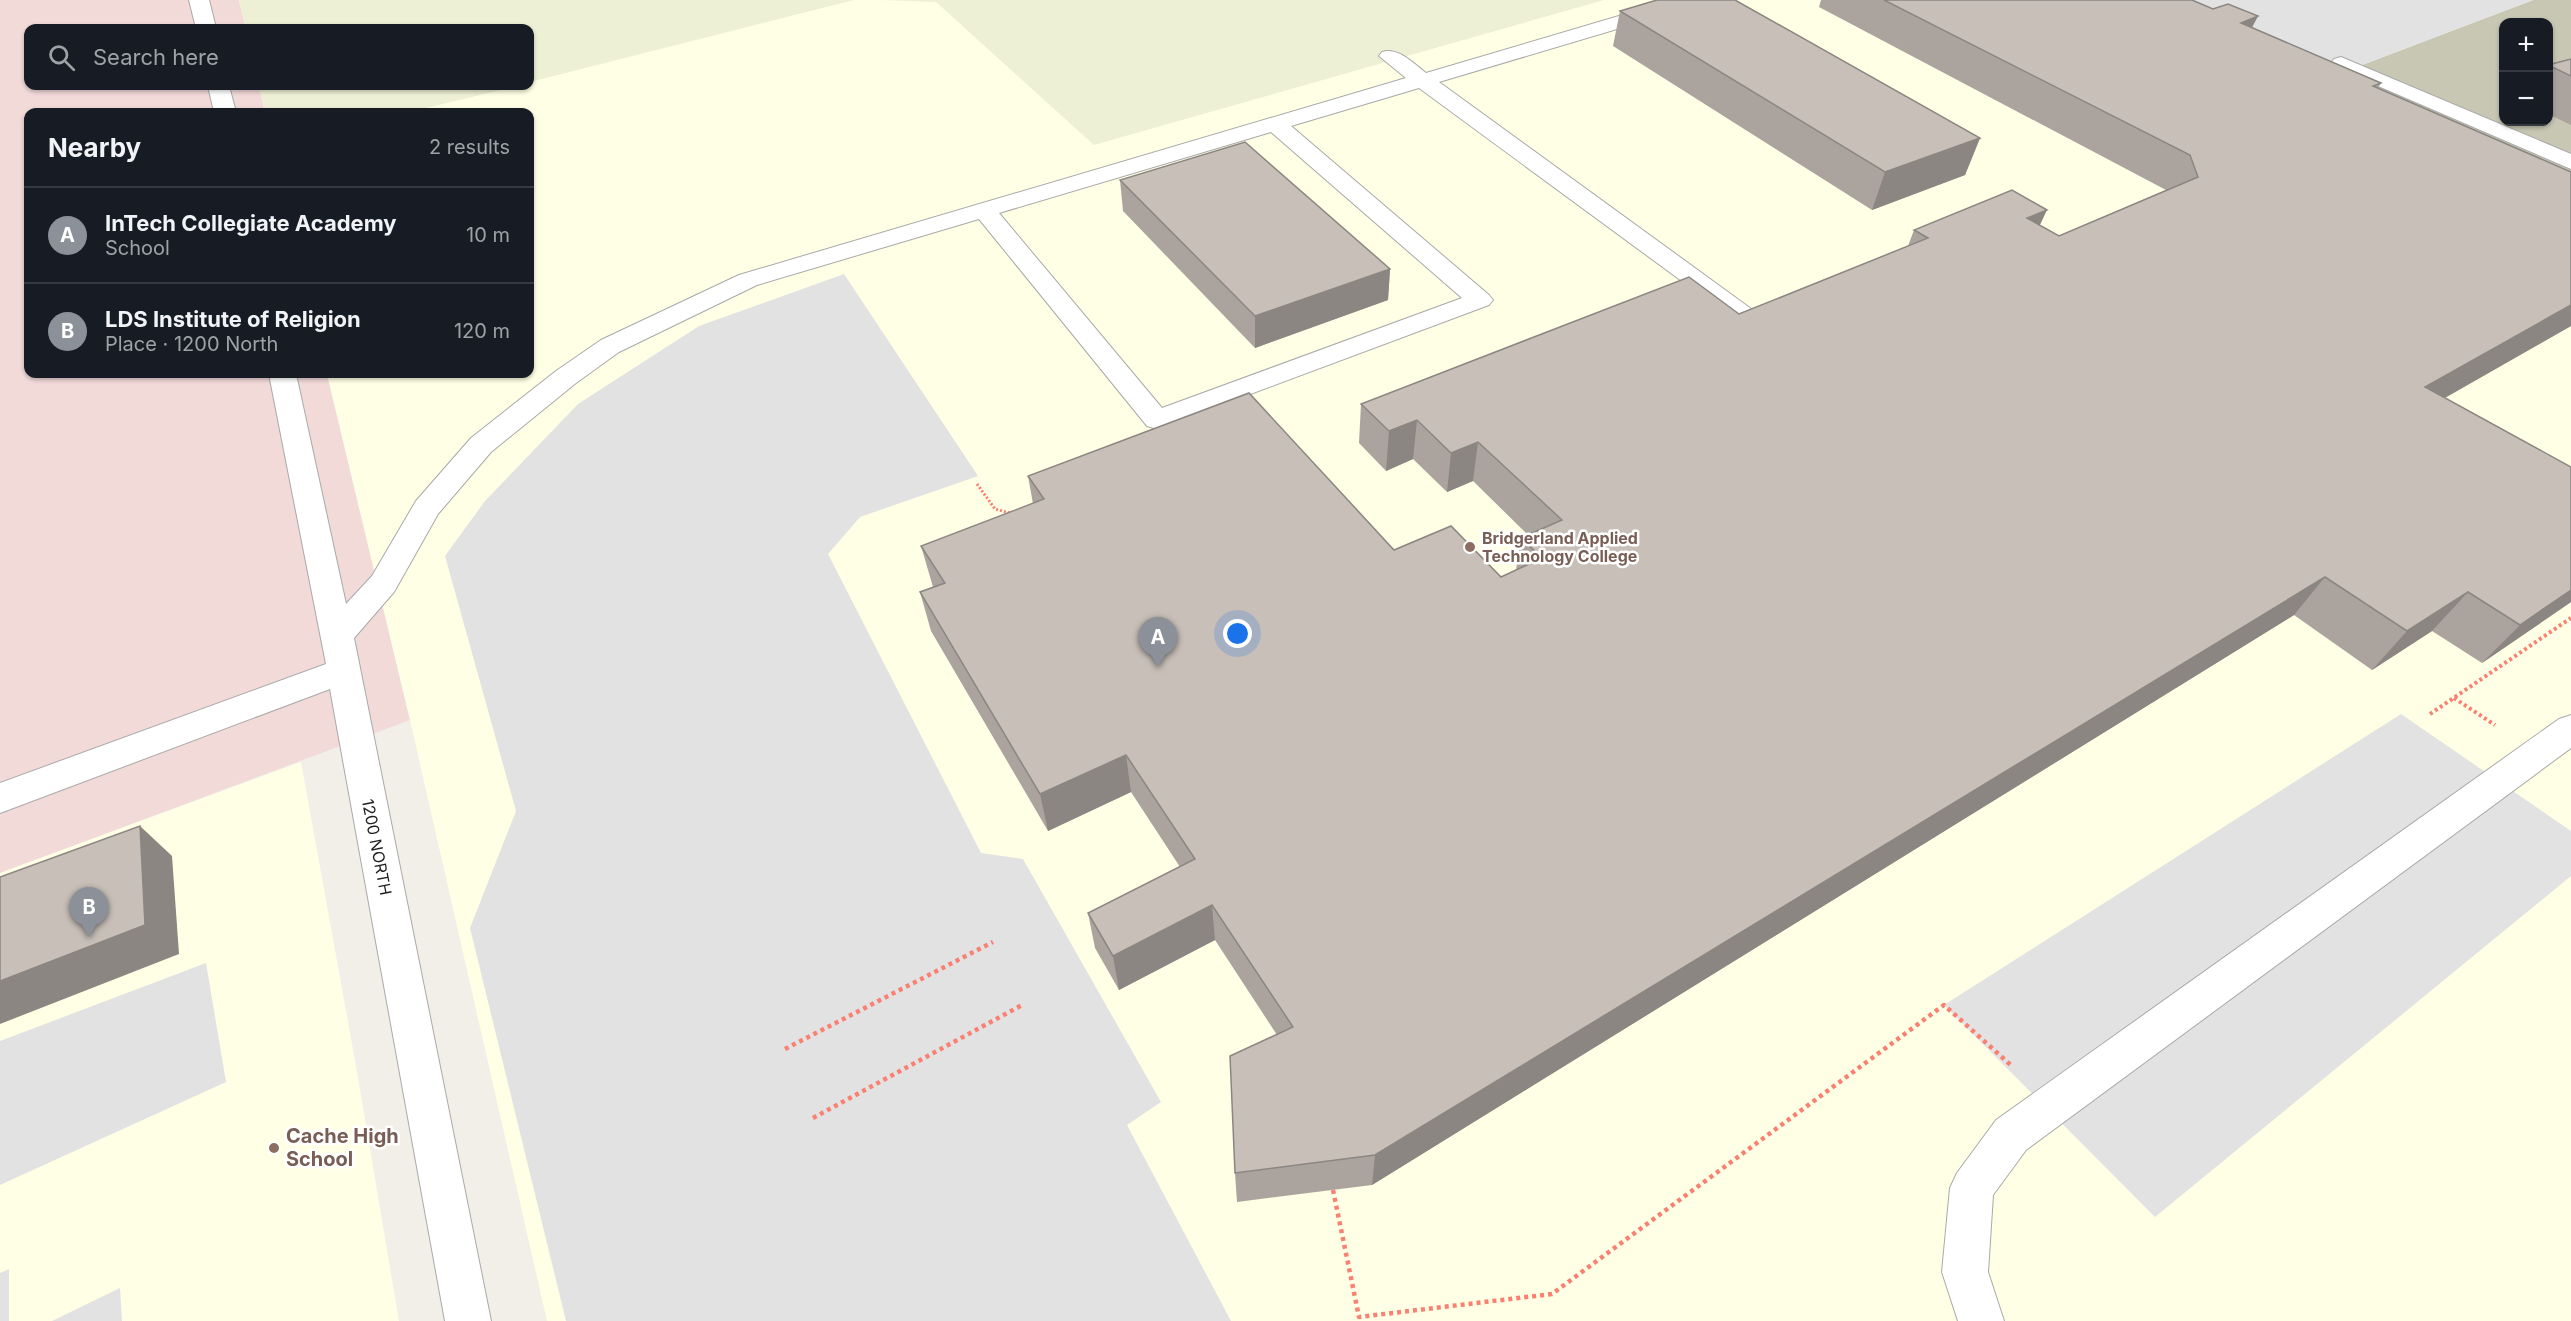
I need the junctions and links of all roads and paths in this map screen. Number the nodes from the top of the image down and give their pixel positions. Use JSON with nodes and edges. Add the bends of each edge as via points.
{"nodes":[{"id":1,"x":199,"y":0,"type":"edge"},
{"id":2,"x":1694,"y":0,"type":"edge"},
{"id":3,"x":205,"y":24,"type":"edge"},
{"id":4,"x":1389,"y":56,"type":"dead end"},
{"id":5,"x":2341,"y":63,"type":"edge"},
{"id":6,"x":1421,"y":81,"type":"junction"},
{"id":7,"x":220,"y":90,"type":"edge"},
{"id":8,"x":224,"y":108,"type":"edge"},
{"id":9,"x":1275,"y":124,"type":"junction"},
{"id":10,"x":2571,"y":162,"type":"edge"},
{"id":11,"x":984,"y":210,"type":"junction"},
{"id":12,"x":1741,"y":313,"type":"edge"},
{"id":13,"x":283,"y":378,"type":"edge"},
{"id":14,"x":977,"y":484,"type":"dead end"},
{"id":15,"x":1014,"y":515,"type":"edge"},
{"id":16,"x":2571,"y":618,"type":"edge"},
{"id":17,"x":340,"y":653,"type":"junction"},
{"id":18,"x":2454,"y":698,"type":"junction"},
{"id":19,"x":2430,"y":714,"type":"dead end"},
{"id":20,"x":2501,"y":729,"type":"dead end"},
{"id":21,"x":2571,"y":729,"type":"edge"},
{"id":22,"x":0,"y":798,"type":"edge"},
{"id":23,"x":993,"y":942,"type":"dead end"},
{"id":24,"x":1024,"y":1004,"type":"dead end"},
{"id":25,"x":785,"y":1049,"type":"dead end"},
{"id":26,"x":2016,"y":1070,"type":"dead end"},
{"id":27,"x":813,"y":1118,"type":"dead end"},
{"id":28,"x":1333,"y":1190,"type":"edge"},
{"id":29,"x":468,"y":1321,"type":"edge"},
{"id":30,"x":1981,"y":1321,"type":"edge"}],
"edges":[{"from":1,"to":3,"type":"street"},
{"from":2,"to":6,"type":"street"},
{"from":4,"to":6,"type":"street"},
{"from":5,"to":10,"type":"street"},
{"from":6,"to":9,"type":"street"},
{"from":6,"to":12,"type":"street"},
{"from":7,"to":8,"type":"street"},
{"from":9,"to":11,"type":"street"},
{"from":9,"to":11,"type":"street","via":[[1480,300],[1157,420]]},
{"from":11,"to":17,"type":"street","via":[[748,280],[610,346],[481,445],[427,508]]},
{"from":13,"to":17,"type":"street","name":"1200 NORTH"},
{"from":14,"to":15,"type":"path","via":[[995,509]]},
{"from":16,"to":18,"type":"path"},
{"from":17,"to":22,"type":"street"},
{"from":17,"to":29,"type":"street","name":"1200 NORTH"},
{"from":18,"to":19,"type":"path"},
{"from":18,"to":20,"type":"path"},
{"from":21,"to":30,"type":"street","via":[[2011,1135],[1972,1188],[1965,1272]]},
{"from":23,"to":25,"type":"path"},
{"from":24,"to":27,"type":"path"},
{"from":26,"to":28,"type":"path","via":[[1944,1005],[1552,1294],[1359,1317]]}]}
